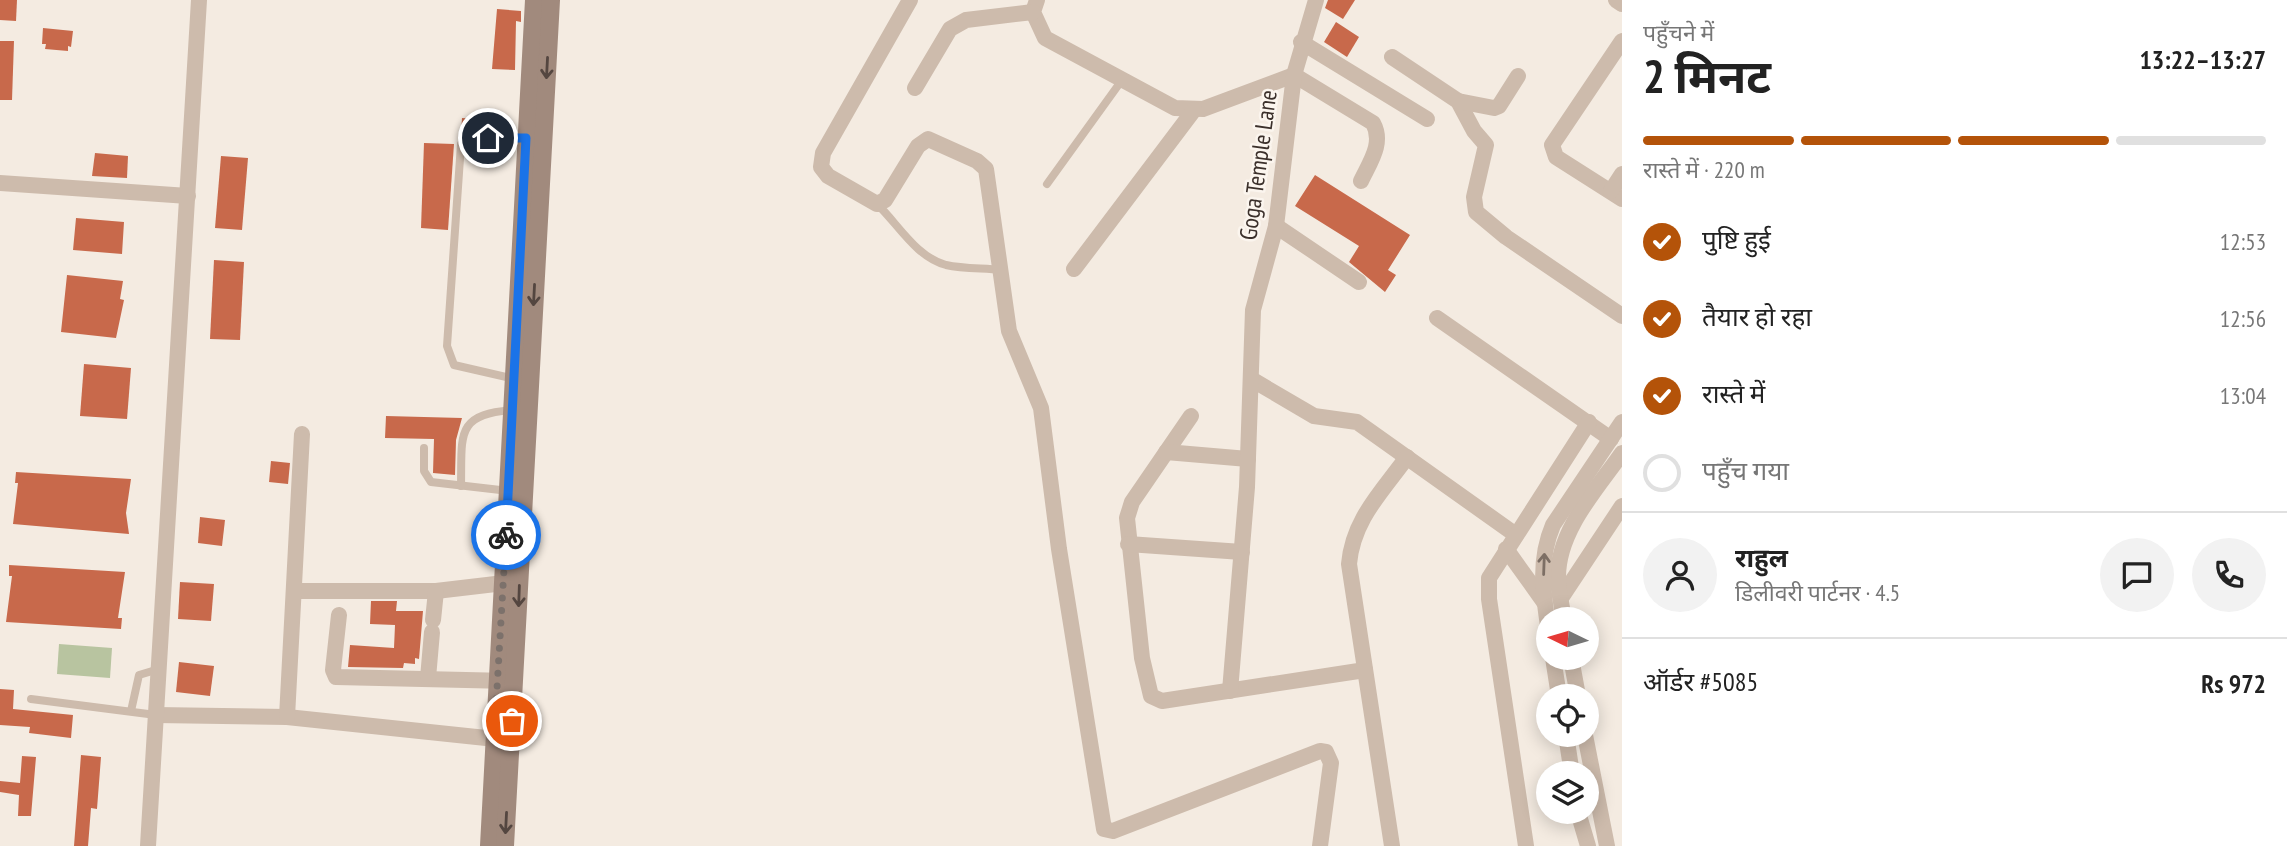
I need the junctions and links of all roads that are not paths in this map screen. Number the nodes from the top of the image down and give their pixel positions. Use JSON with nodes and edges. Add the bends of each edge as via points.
{"nodes":[{"id":1,"x":199,"y":0,"type":"edge"},
{"id":2,"x":534,"y":0,"type":"edge"},
{"id":3,"x":551,"y":0,"type":"edge"},
{"id":4,"x":910,"y":0,"type":"edge"},
{"id":5,"x":1315,"y":0,"type":"edge"},
{"id":6,"x":1616,"y":0,"type":"edge"},
{"id":7,"x":1622,"y":4,"type":"edge"},
{"id":8,"x":1035,"y":6,"type":"edge"},
{"id":9,"x":1622,"y":41,"type":"edge"},
{"id":10,"x":1301,"y":42,"type":"junction"},
{"id":11,"x":1392,"y":57,"type":"dead end"},
{"id":12,"x":1294,"y":75,"type":"junction"},
{"id":13,"x":1518,"y":76,"type":"dead end"},
{"id":14,"x":1122,"y":80,"type":"junction"},
{"id":15,"x":915,"y":88,"type":"dead end"},
{"id":16,"x":1458,"y":101,"type":"junction"},
{"id":17,"x":1194,"y":110,"type":"junction"},
{"id":18,"x":1427,"y":119,"type":"dead end"},
{"id":19,"x":526,"y":138,"type":"junction"},
{"id":20,"x":1622,"y":174,"type":"edge"},
{"id":21,"x":1361,"y":180,"type":"dead end"},
{"id":22,"x":0,"y":183,"type":"edge"},
{"id":23,"x":1047,"y":184,"type":"dead end"},
{"id":24,"x":1617,"y":195,"type":"edge"},
{"id":25,"x":188,"y":196,"type":"junction"},
{"id":26,"x":877,"y":204,"type":"junction"},
{"id":27,"x":1276,"y":226,"type":"junction"},
{"id":28,"x":1074,"y":269,"type":"dead end"},
{"id":29,"x":1001,"y":270,"type":"junction"},
{"id":30,"x":1359,"y":282,"type":"dead end"},
{"id":31,"x":1622,"y":316,"type":"edge"},
{"id":32,"x":1437,"y":318,"type":"dead end"},
{"id":33,"x":514,"y":379,"type":"junction"},
{"id":34,"x":1251,"y":379,"type":"junction"},
{"id":35,"x":514,"y":410,"type":"junction"},
{"id":36,"x":1191,"y":416,"type":"dead end"},
{"id":37,"x":1589,"y":422,"type":"junction"},
{"id":38,"x":1622,"y":422,"type":"edge"},
{"id":39,"x":302,"y":434,"type":"dead end"},
{"id":40,"x":1611,"y":439,"type":"junction"},
{"id":41,"x":424,"y":448,"type":"dead end"},
{"id":42,"x":1166,"y":452,"type":"junction"},
{"id":43,"x":1622,"y":453,"type":"edge"},
{"id":44,"x":1408,"y":457,"type":"junction"},
{"id":45,"x":1248,"y":459,"type":"junction"},
{"id":46,"x":461,"y":486,"type":"junction"},
{"id":47,"x":515,"y":492,"type":"junction"},
{"id":48,"x":1622,"y":506,"type":"edge"},
{"id":49,"x":1516,"y":535,"type":"junction"},
{"id":50,"x":1128,"y":544,"type":"junction"},
{"id":51,"x":1506,"y":549,"type":"junction"},
{"id":52,"x":1242,"y":552,"type":"junction"},
{"id":53,"x":503,"y":583,"type":"junction"},
{"id":54,"x":295,"y":591,"type":"junction"},
{"id":55,"x":436,"y":591,"type":"junction"},
{"id":56,"x":1561,"y":598,"type":"junction"},
{"id":57,"x":1544,"y":603,"type":"junction"},
{"id":58,"x":1545,"y":607,"type":"edge"},
{"id":59,"x":1562,"y":607,"type":"edge"},
{"id":60,"x":339,"y":615,"type":"dead end"},
{"id":61,"x":159,"y":669,"type":"junction"},
{"id":62,"x":1365,"y":670,"type":"junction"},
{"id":63,"x":428,"y":678,"type":"junction"},
{"id":64,"x":507,"y":681,"type":"junction"},
{"id":65,"x":1230,"y":691,"type":"junction"},
{"id":66,"x":31,"y":699,"type":"dead end"},
{"id":67,"x":131,"y":711,"type":"junction"},
{"id":68,"x":156,"y":715,"type":"junction"},
{"id":69,"x":287,"y":717,"type":"junction"},
{"id":70,"x":502,"y":740,"type":"junction"},
{"id":71,"x":1587,"y":747,"type":"edge"},
{"id":72,"x":1582,"y":824,"type":"edge"},
{"id":73,"x":148,"y":846,"type":"edge"},
{"id":74,"x":489,"y":846,"type":"edge"},
{"id":75,"x":505,"y":846,"type":"edge"},
{"id":76,"x":1320,"y":846,"type":"edge"},
{"id":77,"x":1392,"y":846,"type":"edge"},
{"id":78,"x":1526,"y":846,"type":"edge"},
{"id":79,"x":1588,"y":846,"type":"edge"},
{"id":80,"x":1607,"y":846,"type":"edge"}],
"edges":[{"from":1,"to":25,"type":"street"},
{"from":2,"to":19,"type":"street"},
{"from":3,"to":47,"type":"street","one_way":true},
{"from":4,"to":26,"type":"street","via":[[821,158],[828,176]]},
{"from":5,"to":10,"type":"street","name":"Goga Temple Lane"},
{"from":6,"to":7,"type":"street"},
{"from":8,"to":14,"type":"street","via":[[1045,38]]},
{"from":8,"to":15,"type":"street","via":[[966,20],[950,29]]},
{"from":9,"to":24,"type":"street","via":[[1552,145],[1556,156]]},
{"from":10,"to":12,"type":"street","name":"Goga Temple Lane"},
{"from":10,"to":18,"type":"street"},
{"from":11,"to":16,"type":"street"},
{"from":12,"to":17,"type":"street"},
{"from":12,"to":21,"type":"street","via":[[1373,123],[1376,152]]},
{"from":12,"to":27,"type":"street","name":"Goga Temple Lane"},
{"from":13,"to":16,"type":"street","via":[[1499,106]]},
{"from":14,"to":17,"type":"street","via":[[1166,106]]},
{"from":14,"to":23,"type":"lane"},
{"from":16,"to":31,"type":"street","via":[[1486,145],[1474,197],[1476,212]]},
{"from":17,"to":28,"type":"street"},
{"from":19,"to":33,"type":"street"},
{"from":19,"to":33,"type":"lane","via":[[469,138],[461,144],[447,346],[454,365]]},
{"from":20,"to":24,"type":"street"},
{"from":22,"to":25,"type":"street"},
{"from":25,"to":61,"type":"street"},
{"from":26,"to":29,"type":"lane","via":[[911,243],[938,262]]},
{"from":26,"to":29,"type":"street","via":[[885,201],[918,146],[928,139],[977,161],[990,179]]},
{"from":27,"to":30,"type":"street"},
{"from":27,"to":34,"type":"street","name":"Goga Temple Lane","via":[[1253,310]]},
{"from":29,"to":76,"type":"street","via":[[1011,340],[1041,408],[1104,829],[1113,831],[1320,751],[1326,752],[1331,763]]},
{"from":32,"to":37,"type":"street"},
{"from":33,"to":35,"type":"street"},
{"from":34,"to":44,"type":"street","via":[[1314,416],[1357,422]]},
{"from":34,"to":45,"type":"street","name":"Goga Temple Lane"},
{"from":35,"to":46,"type":"lane","via":[[489,412],[470,421],[462,449]]},
{"from":35,"to":47,"type":"street"},
{"from":36,"to":42,"type":"street"},
{"from":37,"to":40,"type":"street"},
{"from":37,"to":49,"type":"street"},
{"from":38,"to":40,"type":"street"},
{"from":39,"to":54,"type":"street"},
{"from":57,"to":40,"type":"street","one_way":true,"via":[[1546,542]]},
{"from":41,"to":46,"type":"lane","via":[[427,478]]},
{"from":42,"to":45,"type":"street"},
{"from":42,"to":50,"type":"street","via":[[1132,502]]},
{"from":43,"to":56,"type":"street","via":[[1573,525],[1561,555]]},
{"from":44,"to":49,"type":"street"},
{"from":44,"to":62,"type":"street","via":[[1357,525],[1351,542],[1351,587]]},
{"from":45,"to":52,"type":"street","name":"Goga Temple Lane"},
{"from":46,"to":47,"type":"lane"},
{"from":47,"to":53,"type":"street"},
{"from":47,"to":64,"type":"street","one_way":true},
{"from":48,"to":56,"type":"street"},
{"from":49,"to":51,"type":"street"},
{"from":50,"to":52,"type":"street"},
{"from":50,"to":65,"type":"street","via":[[1151,696],[1162,701]]},
{"from":51,"to":57,"type":"street"},
{"from":51,"to":78,"type":"street","via":[[1489,578],[1489,599]]},
{"from":52,"to":65,"type":"street","name":"Goga Temple Lane"},
{"from":53,"to":55,"type":"street"},
{"from":53,"to":64,"type":"street"},
{"from":54,"to":55,"type":"street"},
{"from":54,"to":69,"type":"street"},
{"from":55,"to":63,"type":"street"},
{"from":56,"to":59,"type":"street"},
{"from":57,"to":58,"type":"street"},
{"from":60,"to":63,"type":"street","via":[[336,677]]},
{"from":61,"to":67,"type":"lane","via":[[139,675]]},
{"from":61,"to":68,"type":"street"},
{"from":62,"to":65,"type":"street"},
{"from":62,"to":77,"type":"street"},
{"from":63,"to":64,"type":"street"},
{"from":64,"to":70,"type":"street"},
{"from":66,"to":67,"type":"lane"},
{"from":67,"to":68,"type":"lane"},
{"from":68,"to":69,"type":"street"},
{"from":68,"to":73,"type":"street"},
{"from":69,"to":70,"type":"street"},
{"from":70,"to":74,"type":"street"},
{"from":70,"to":75,"type":"street","one_way":true},
{"from":71,"to":80,"type":"street"},
{"from":72,"to":79,"type":"street"}]}
